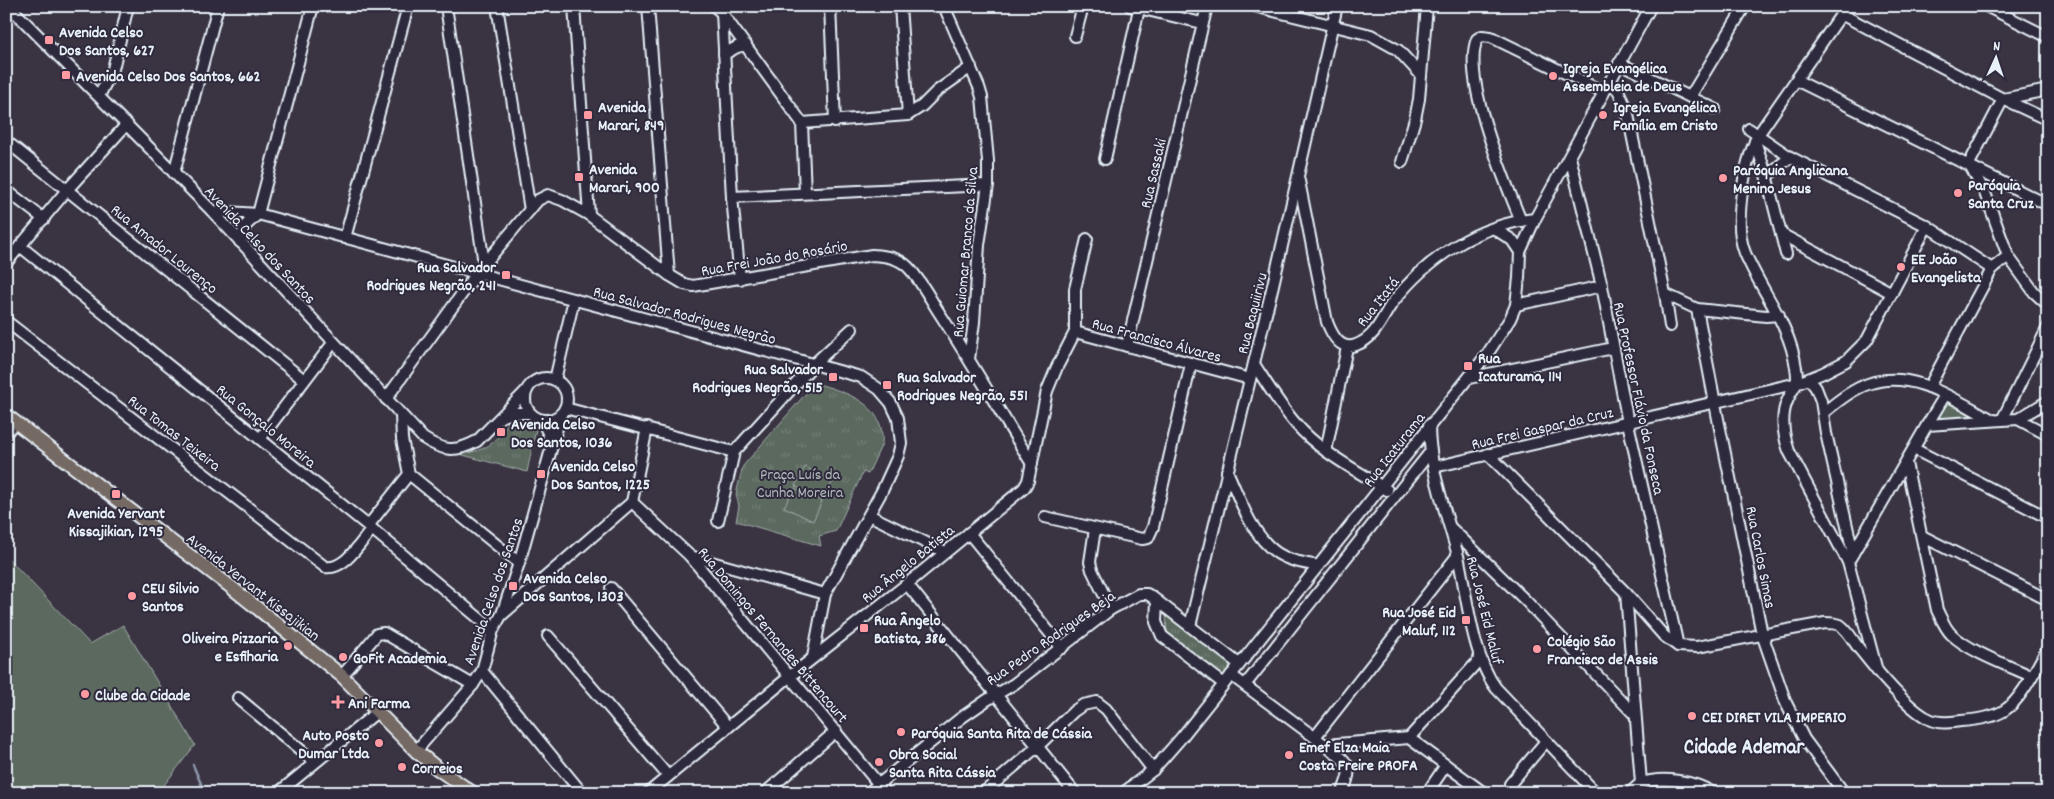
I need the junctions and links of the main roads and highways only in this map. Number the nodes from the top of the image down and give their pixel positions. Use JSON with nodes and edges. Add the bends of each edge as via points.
{"nodes":[{"id":1,"x":11,"y":419,"type":"edge"},
{"id":2,"x":473,"y":793,"type":"edge"}],
"edges":[{"from":1,"to":2,"type":"main road","name":"Avenida Yervant Kissajikian","via":[[342,676],[416,752]]}]}
